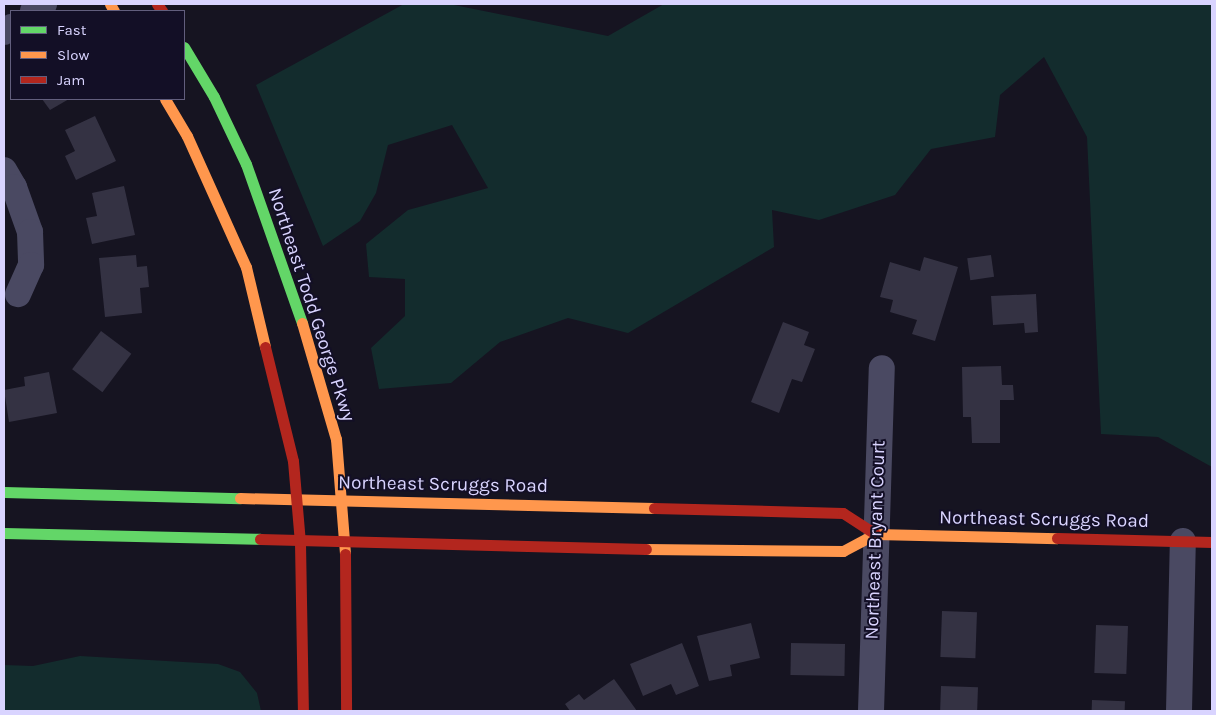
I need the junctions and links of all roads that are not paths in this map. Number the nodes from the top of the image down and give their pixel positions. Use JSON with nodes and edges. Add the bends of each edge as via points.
{"nodes":[{"id":1,"x":185,"y":49,"type":"edge"},
{"id":2,"x":166,"y":100,"type":"edge"},
{"id":3,"x":4,"y":170,"type":"edge"},
{"id":4,"x":18,"y":294,"type":"dead end"},
{"id":5,"x":882,"y":368,"type":"dead end"},
{"id":6,"x":4,"y":492,"type":"edge"},
{"id":7,"x":298,"y":499,"type":"junction"},
{"id":8,"x":343,"y":500,"type":"junction"},
{"id":9,"x":4,"y":534,"type":"edge"},
{"id":10,"x":875,"y":534,"type":"junction"},
{"id":11,"x":1183,"y":541,"type":"junction"},
{"id":12,"x":300,"y":542,"type":"junction"},
{"id":13,"x":1212,"y":542,"type":"edge"},
{"id":14,"x":345,"y":544,"type":"junction"},
{"id":15,"x":303,"y":711,"type":"edge"},
{"id":16,"x":346,"y":711,"type":"edge"},
{"id":17,"x":871,"y":711,"type":"edge"},
{"id":18,"x":1179,"y":711,"type":"edge"}],
"edges":[{"from":1,"to":8,"type":"street","name":"Northeast Todd George Pkwy","via":[[214,97],[246,164],[295,301],[336,439]]},
{"from":2,"to":7,"type":"street","via":[[187,136],[246,267],[293,460]]},
{"from":3,"to":4,"type":"street","via":[[14,187],[30,232],[31,265]]},
{"from":5,"to":10,"type":"street","name":"Northeast Bryant Court"},
{"from":6,"to":7,"type":"street","name":"Northeast Scruggs Road"},
{"from":7,"to":8,"type":"street","name":"Northeast Scruggs Road"},
{"from":7,"to":12,"type":"street"},
{"from":8,"to":10,"type":"street","name":"Northeast Scruggs Road","via":[[843,513]]},
{"from":8,"to":14,"type":"street","name":"Northeast Todd George Pkwy"},
{"from":9,"to":12,"type":"street","name":"Northeast Scruggs Road"},
{"from":10,"to":11,"type":"street","name":"Northeast Scruggs Road"},
{"from":10,"to":14,"type":"street","name":"Northeast Scruggs Road","via":[[843,551]]},
{"from":10,"to":17,"type":"street","name":"Northeast Bryant Court"},
{"from":11,"to":13,"type":"street","name":"Northeast Scruggs Road"},
{"from":11,"to":18,"type":"street"},
{"from":12,"to":14,"type":"street","name":"Northeast Scruggs Road"},
{"from":12,"to":15,"type":"street"},
{"from":14,"to":16,"type":"street","name":"Northeast Todd George Pkwy"}]}
